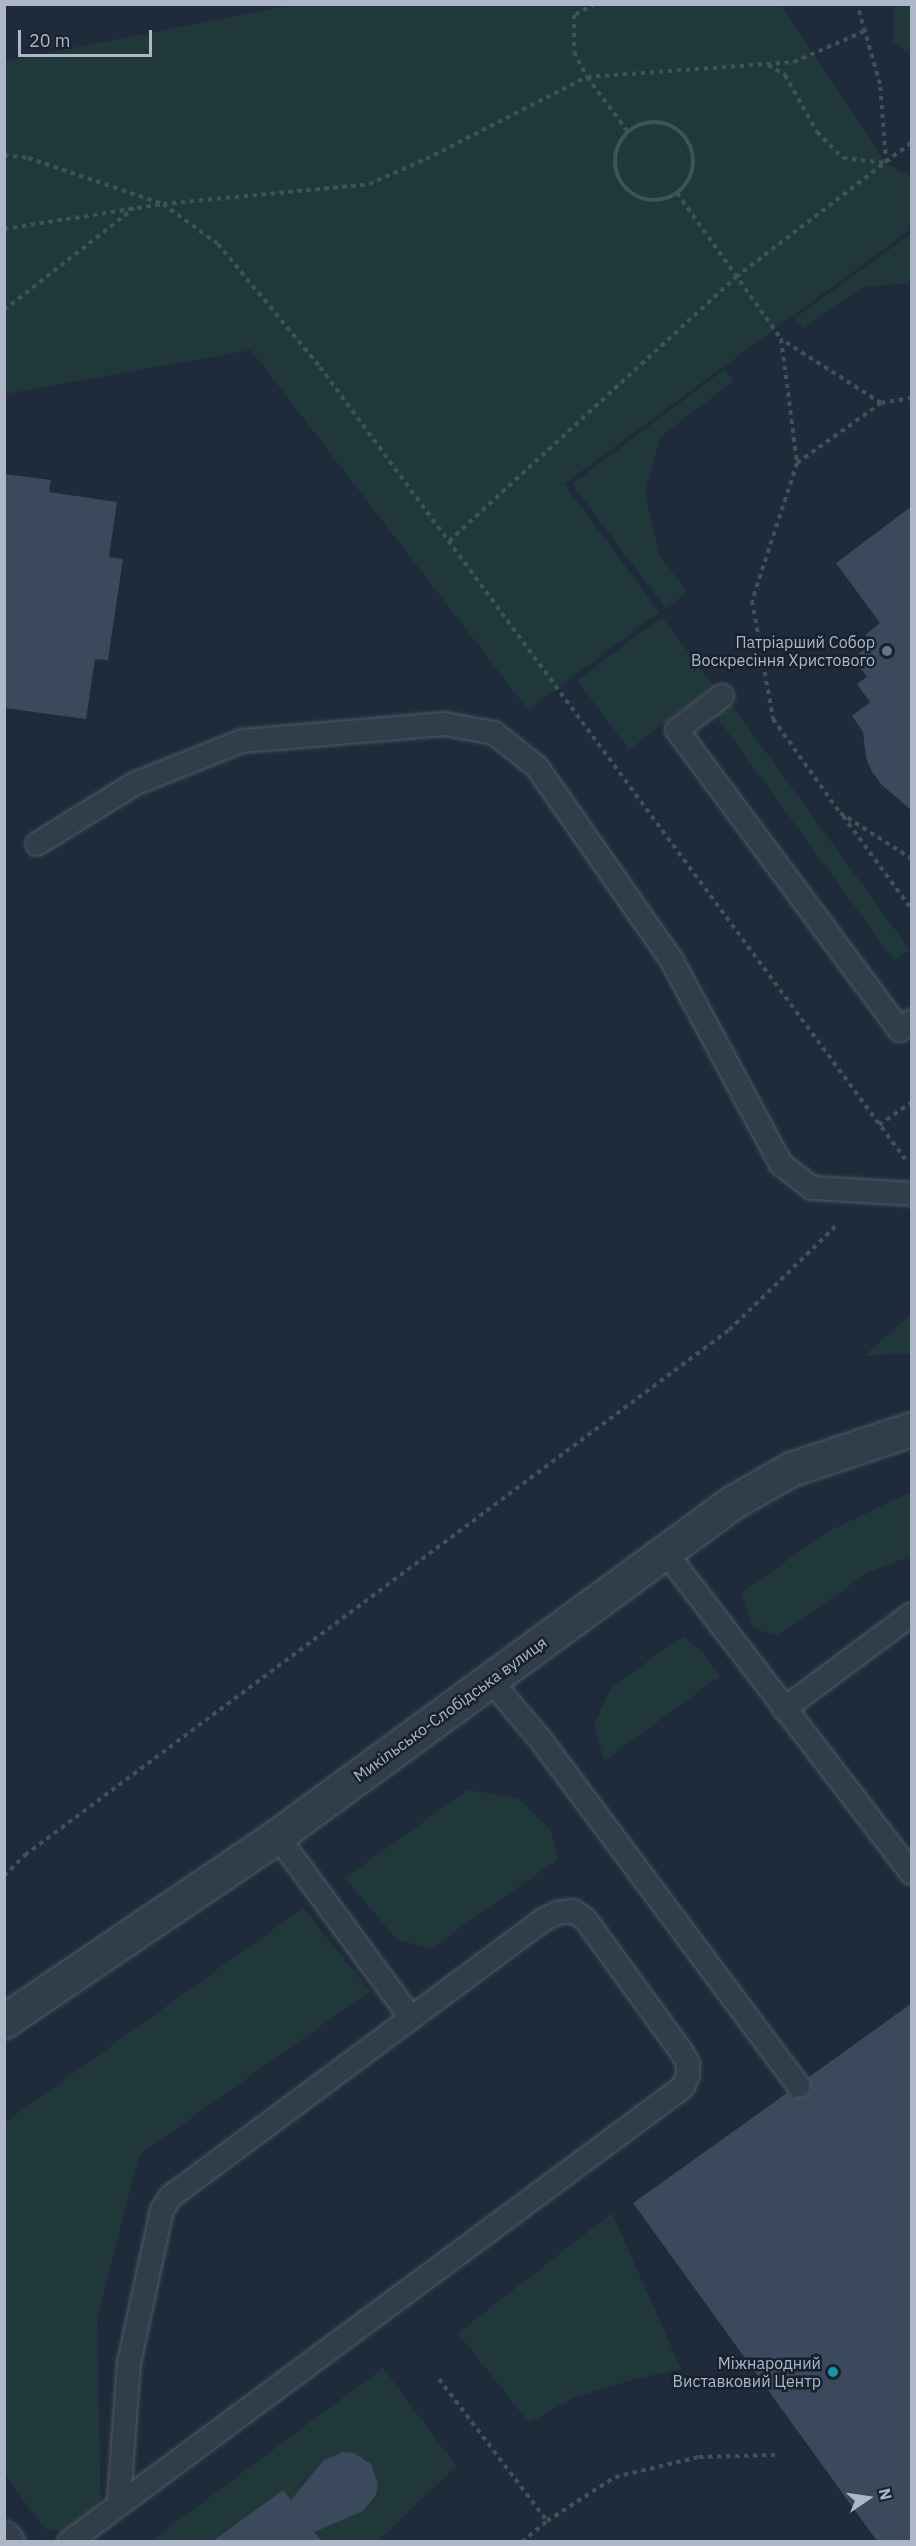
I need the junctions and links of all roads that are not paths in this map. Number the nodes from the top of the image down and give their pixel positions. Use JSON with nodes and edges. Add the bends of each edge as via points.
{"nodes":[{"id":1,"x":722,"y":696,"type":"dead end"},
{"id":2,"x":37,"y":844,"type":"dead end"},
{"id":3,"x":908,"y":1033,"type":"edge"},
{"id":4,"x":912,"y":1194,"type":"edge"},
{"id":5,"x":912,"y":1429,"type":"edge"},
{"id":6,"x":666,"y":1553,"type":"junction"},
{"id":7,"x":912,"y":1614,"type":"edge"},
{"id":8,"x":490,"y":1680,"type":"junction"},
{"id":9,"x":784,"y":1709,"type":"junction"},
{"id":10,"x":277,"y":1836,"type":"junction"},
{"id":11,"x":912,"y":1874,"type":"edge"},
{"id":12,"x":411,"y":2018,"type":"junction"},
{"id":13,"x":4,"y":2022,"type":"edge"},
{"id":14,"x":798,"y":2085,"type":"dead end"},
{"id":15,"x":118,"y":2503,"type":"junction"},
{"id":16,"x":69,"y":2541,"type":"edge"}],
"edges":[{"from":1,"to":3,"type":"lane","via":[[677,730]]},
{"from":2,"to":4,"type":"lane","via":[[134,784],[242,741],[444,724],[494,733],[537,767],[671,959],[781,1164],[812,1188]]},
{"from":5,"to":6,"type":"street","name":"Микільсько-Слобідська вулиця","via":[[791,1469],[733,1502]]},
{"from":6,"to":8,"type":"street","name":"Микільсько-Слобідська вулиця"},
{"from":6,"to":9,"type":"lane"},
{"from":7,"to":9,"type":"lane"},
{"from":8,"to":10,"type":"street","name":"Микільсько-Слобідська вулиця"},
{"from":8,"to":14,"type":"lane","via":[[540,1739]]},
{"from":9,"to":11,"type":"lane"},
{"from":10,"to":12,"type":"lane"},
{"from":10,"to":13,"type":"street","name":"Микільсько-Слобідська вулиця"},
{"from":12,"to":15,"type":"lane","via":[[171,2196],[162,2210],[129,2362]]},
{"from":12,"to":15,"type":"lane","via":[[543,1920],[573,1911],[585,1919],[681,2051],[688,2063],[688,2075],[683,2087]]},
{"from":15,"to":16,"type":"lane"}]}
